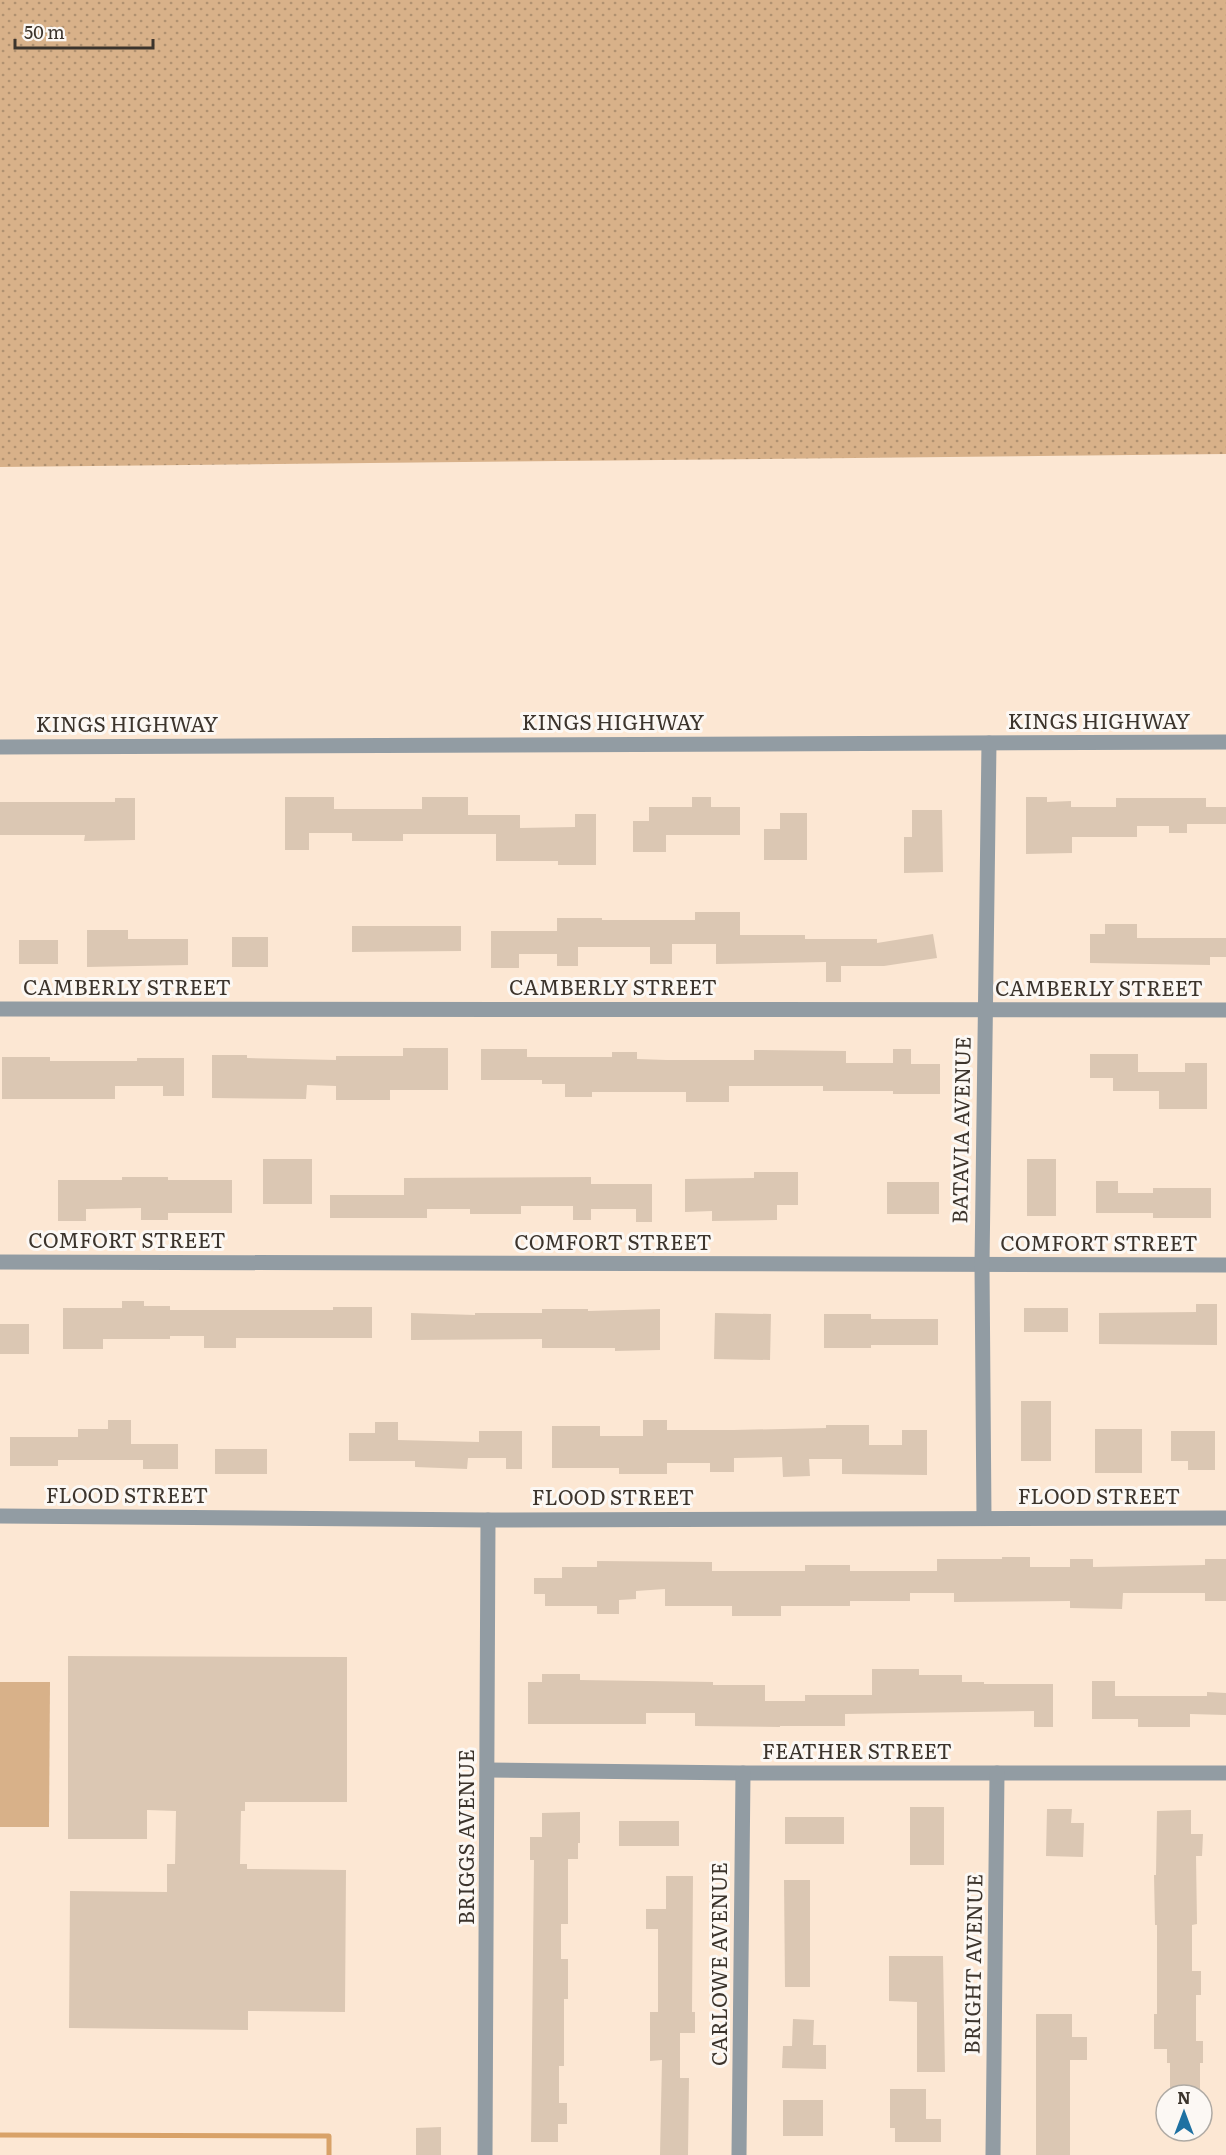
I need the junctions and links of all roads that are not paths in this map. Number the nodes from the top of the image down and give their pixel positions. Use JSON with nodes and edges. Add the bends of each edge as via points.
{"nodes":[{"id":1,"x":1226,"y":742,"type":"edge"},
{"id":2,"x":989,"y":743,"type":"junction"},
{"id":3,"x":0,"y":747,"type":"edge"},
{"id":4,"x":0,"y":1009,"type":"edge"},
{"id":5,"x":985,"y":1010,"type":"junction"},
{"id":6,"x":1226,"y":1010,"type":"edge"},
{"id":7,"x":0,"y":1262,"type":"edge"},
{"id":8,"x":982,"y":1264,"type":"junction"},
{"id":9,"x":1226,"y":1265,"type":"edge"},
{"id":10,"x":0,"y":1516,"type":"edge"},
{"id":11,"x":984,"y":1518,"type":"junction"},
{"id":12,"x":1226,"y":1518,"type":"edge"},
{"id":13,"x":488,"y":1520,"type":"junction"},
{"id":14,"x":488,"y":1770,"type":"junction"},
{"id":15,"x":743,"y":1773,"type":"junction"},
{"id":16,"x":997,"y":1773,"type":"junction"},
{"id":17,"x":1226,"y":1773,"type":"edge"},
{"id":18,"x":485,"y":2155,"type":"edge"},
{"id":19,"x":739,"y":2155,"type":"edge"},
{"id":20,"x":993,"y":2155,"type":"edge"}],
"edges":[{"from":1,"to":2,"type":"street","name":"KINGS HIGHWAY"},
{"from":2,"to":3,"type":"street","name":"KINGS HIGHWAY"},
{"from":2,"to":5,"type":"street","name":"BATAVIA AVENUE"},
{"from":4,"to":5,"type":"street","name":"CAMBERLY STREET"},
{"from":5,"to":6,"type":"street","name":"CAMBERLY STREET"},
{"from":5,"to":8,"type":"street","name":"BATAVIA AVENUE"},
{"from":7,"to":8,"type":"street","name":"COMFORT STREET"},
{"from":8,"to":9,"type":"street","name":"COMFORT STREET"},
{"from":8,"to":11,"type":"street","name":"BATAVIA AVENUE"},
{"from":10,"to":13,"type":"street","name":"FLOOD STREET"},
{"from":11,"to":12,"type":"street","name":"FLOOD STREET"},
{"from":11,"to":13,"type":"street","name":"FLOOD STREET"},
{"from":13,"to":14,"type":"street","name":"BRIGGS AVENUE"},
{"from":14,"to":15,"type":"street","name":"FEATHER STREET"},
{"from":14,"to":18,"type":"street","name":"BRIGGS AVENUE"},
{"from":15,"to":16,"type":"street","name":"FEATHER STREET"},
{"from":15,"to":19,"type":"street","name":"CARLOWE AVENUE"},
{"from":16,"to":17,"type":"street","name":"FEATHER STREET"},
{"from":16,"to":20,"type":"street","name":"BRIGHT AVENUE"}]}
